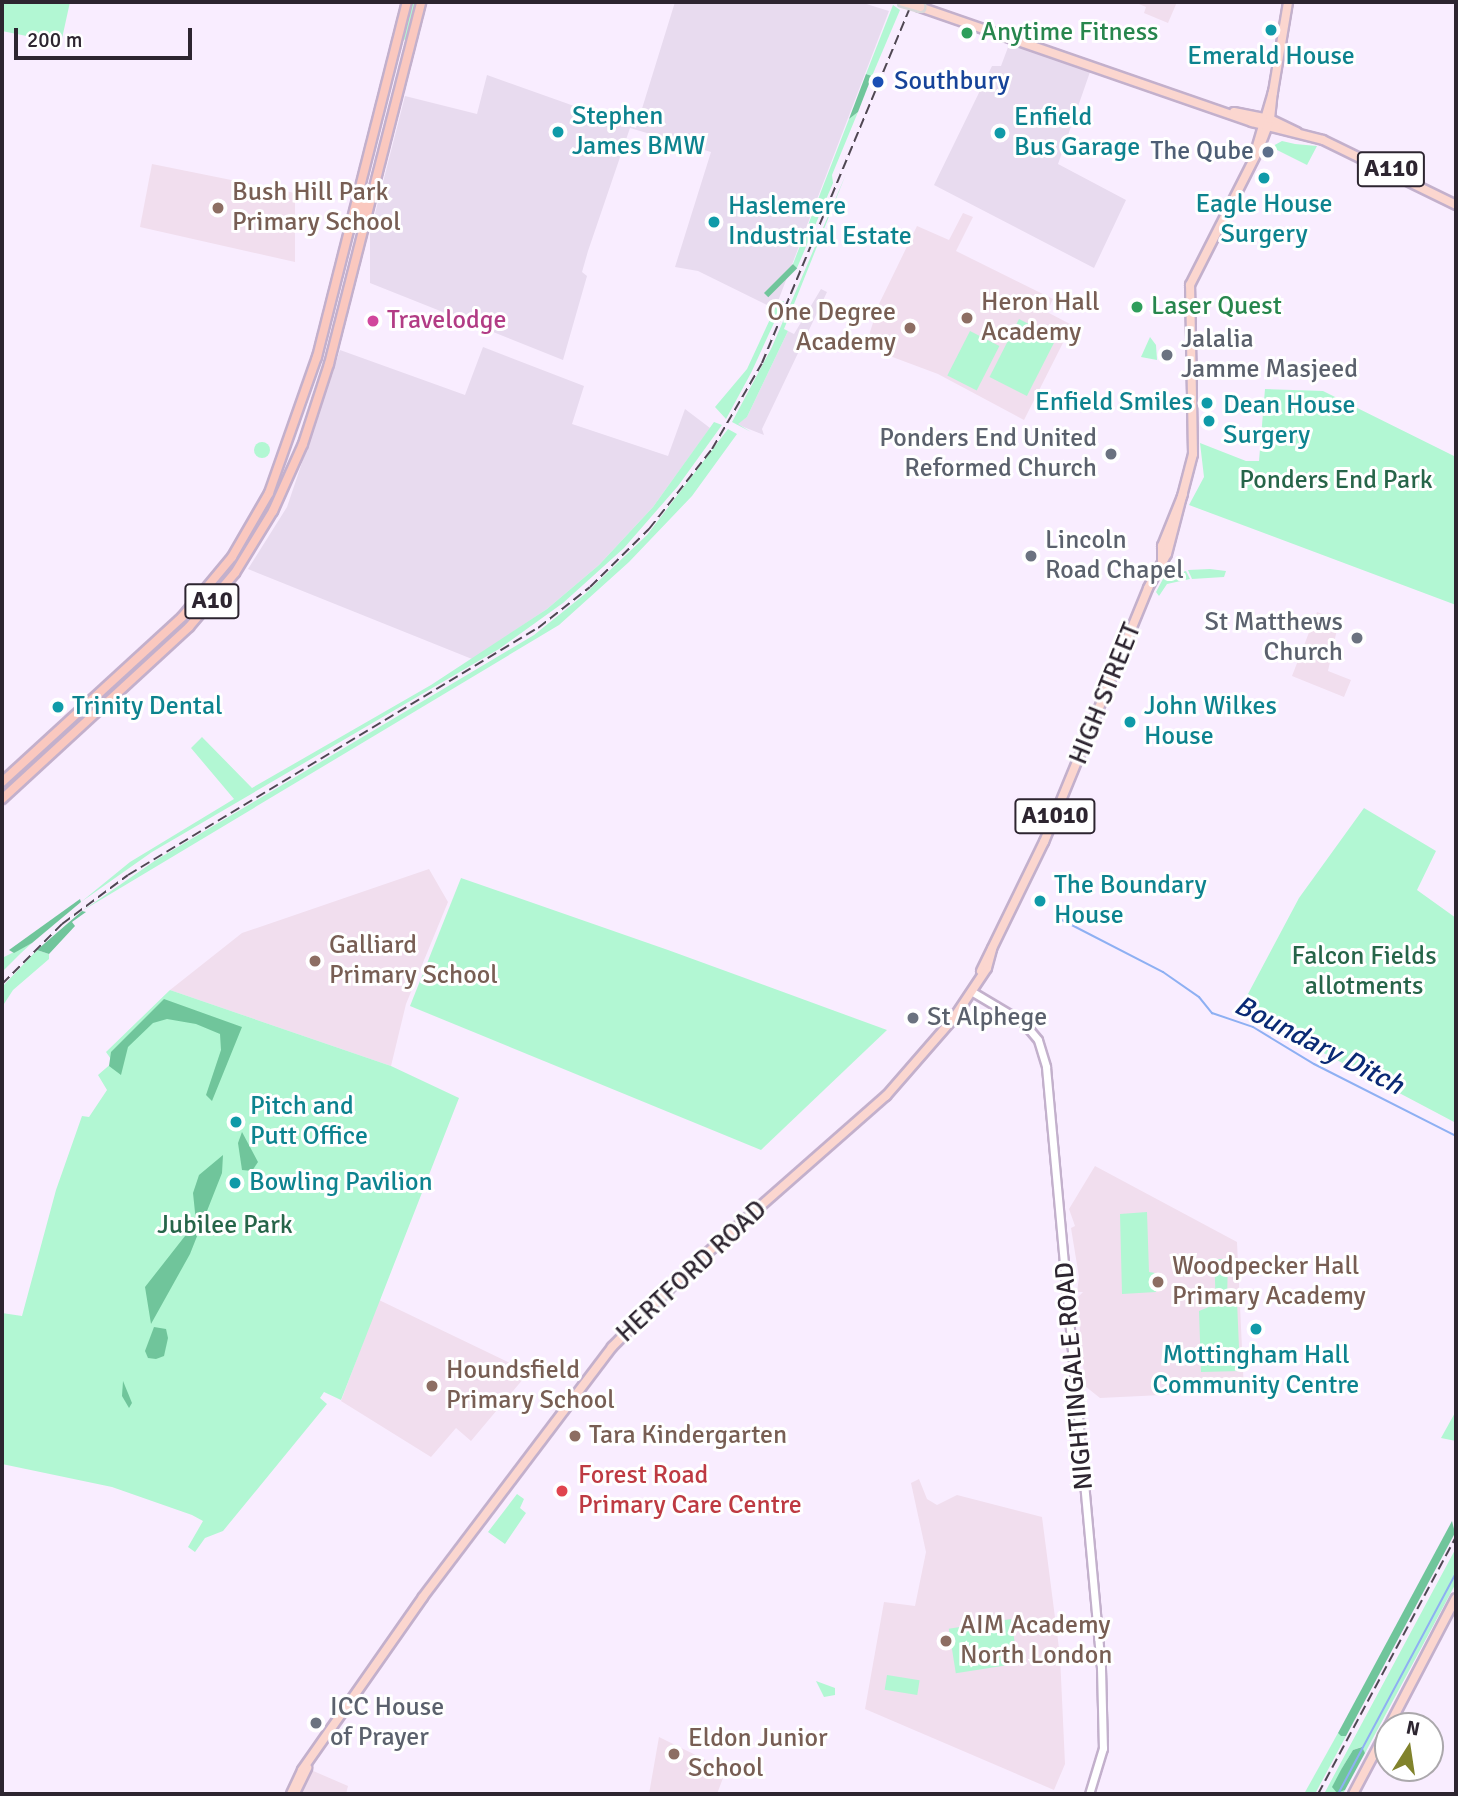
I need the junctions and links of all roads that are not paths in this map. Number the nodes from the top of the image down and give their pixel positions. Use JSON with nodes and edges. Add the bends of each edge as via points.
{"nodes":[{"id":1,"x":407,"y":2,"type":"edge"},
{"id":2,"x":421,"y":2,"type":"edge"},
{"id":3,"x":903,"y":2,"type":"edge"},
{"id":4,"x":1289,"y":2,"type":"edge"},
{"id":5,"x":1265,"y":122,"type":"junction"},
{"id":6,"x":374,"y":184,"type":"junction"},
{"id":7,"x":1456,"y":205,"type":"edge"},
{"id":8,"x":350,"y":225,"type":"junction"},
{"id":9,"x":89,"y":720,"type":"junction"},
{"id":10,"x":53,"y":736,"type":"junction"},
{"id":11,"x":2,"y":782,"type":"edge"},
{"id":12,"x":2,"y":799,"type":"edge"},
{"id":13,"x":1015,"y":903,"type":"joint"},
{"id":14,"x":971,"y":991,"type":"junction"},
{"id":15,"x":1456,"y":1598,"type":"edge"},
{"id":16,"x":1396,"y":1712,"type":"edge"},
{"id":17,"x":1374,"y":1754,"type":"edge"},
{"id":18,"x":292,"y":1794,"type":"edge"},
{"id":19,"x":1089,"y":1794,"type":"edge"},
{"id":20,"x":1353,"y":1794,"type":"edge"}],
"edges":[{"from":1,"to":8,"type":"highway","number":"A10"},
{"from":2,"to":6,"type":"highway","number":"A10"},
{"from":3,"to":5,"type":"main road","number":"A110","bridge":true},
{"from":4,"to":5,"type":"main road","name":"HIGH STREET","number":"A1010"},
{"from":5,"to":7,"type":"main road","number":"A110","via":[[1376,161]]},
{"from":5,"to":13,"type":"main road","name":"HIGH STREET","number":"A1010","via":[[1190,289],[1193,446],[1162,561]]},
{"from":6,"to":8,"type":"highway","number":"A10","via":[[356,225]]},
{"from":6,"to":9,"type":"highway","number":"A10","via":[[316,408],[273,510],[241,564],[204,611]]},
{"from":8,"to":10,"type":"highway","number":"A10","via":[[291,440],[244,540],[182,617]]},
{"from":9,"to":10,"type":"highway","number":"A10","via":[[62,738]]},
{"from":9,"to":12,"type":"highway","number":"A10"},
{"from":10,"to":11,"type":"highway","number":"A10"},
{"from":13,"to":14,"type":"main road","name":"HERTFORD ROAD","number":"A1010","via":[[992,949],[990,963]]},
{"from":14,"to":18,"type":"main road","name":"HERTFORD ROAD","number":"A1010","via":[[942,1035],[886,1096],[723,1237],[618,1340],[436,1580]]},
{"from":14,"to":19,"type":"main road","name":"NIGHTINGALE ROAD","via":[[1023,1022],[1038,1041],[1046,1068],[1101,1668],[1103,1748]]},
{"from":15,"to":16,"type":"main road"},
{"from":17,"to":20,"type":"main road"}]}
